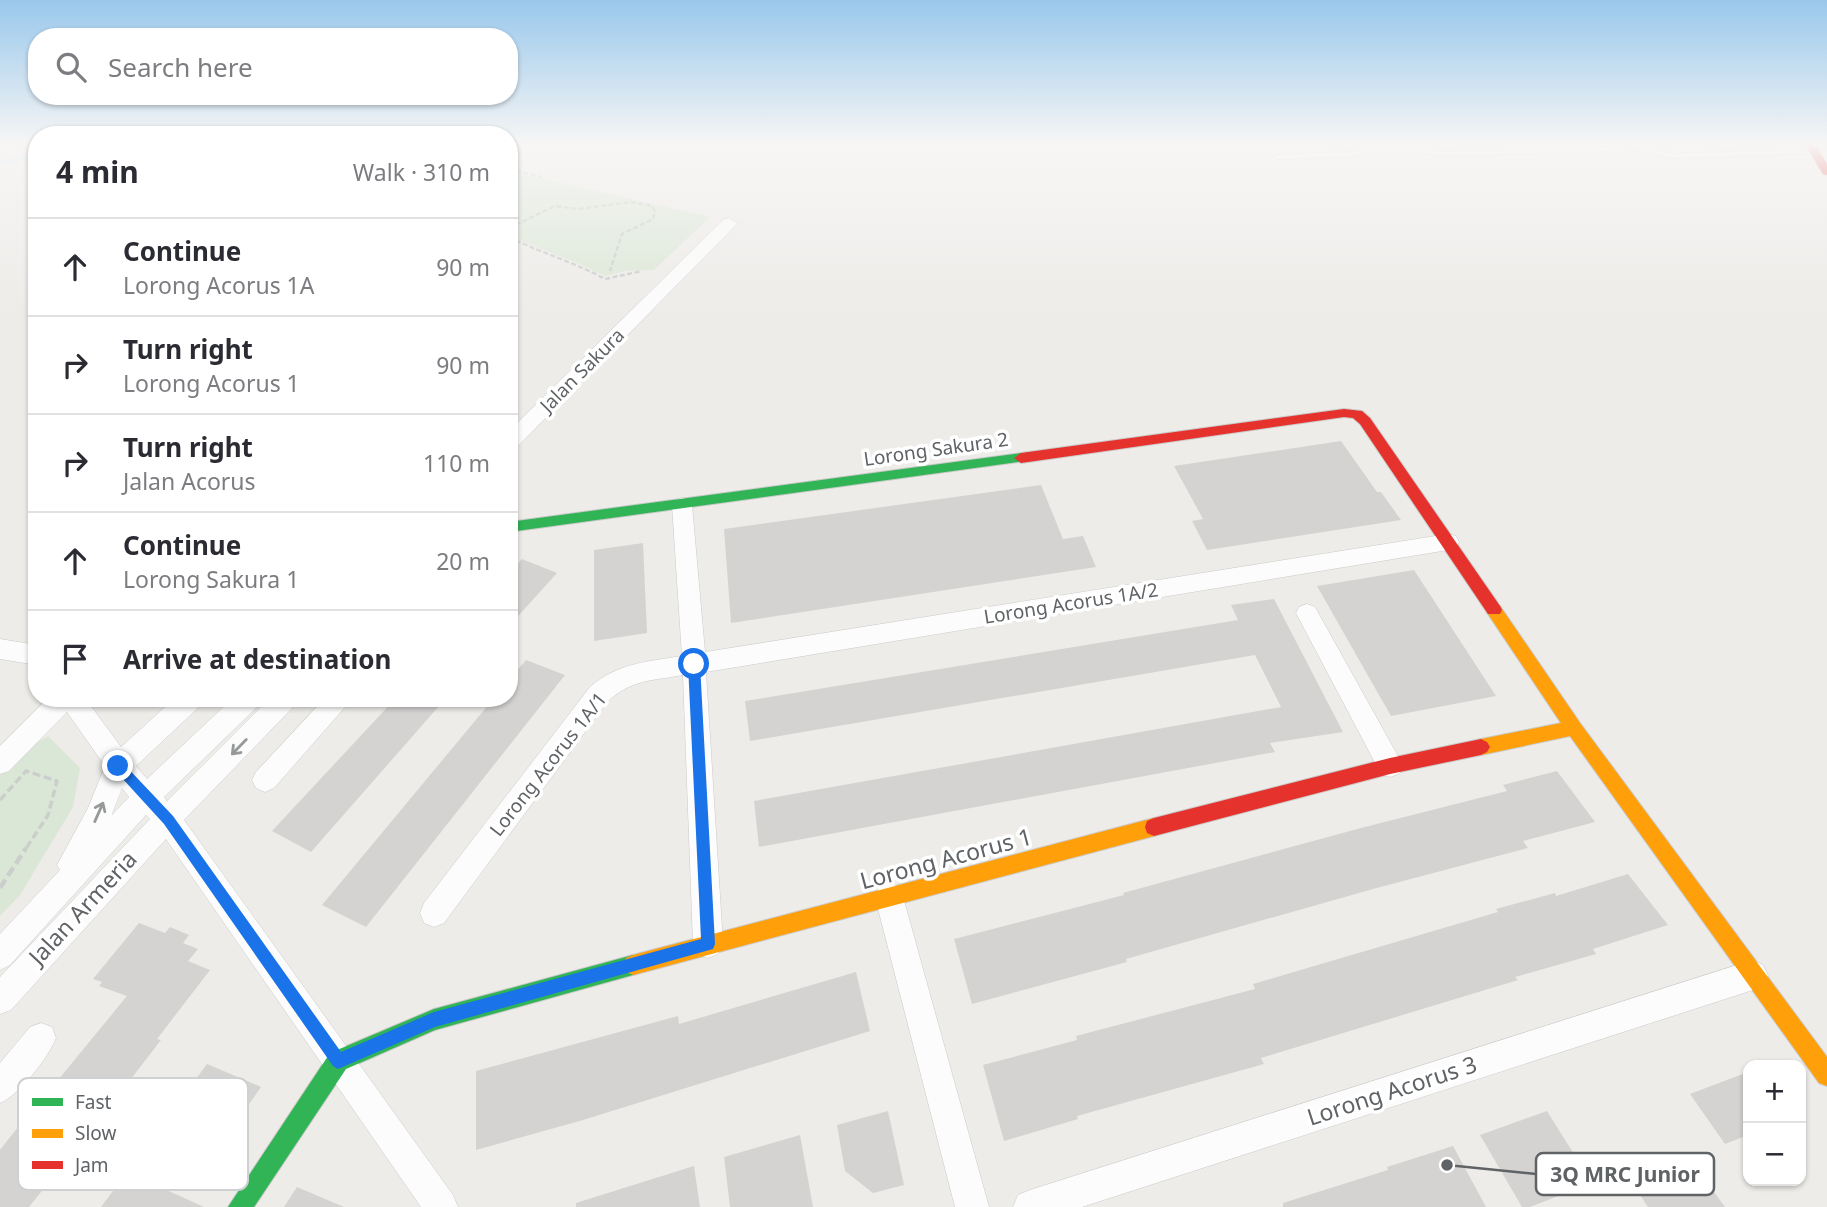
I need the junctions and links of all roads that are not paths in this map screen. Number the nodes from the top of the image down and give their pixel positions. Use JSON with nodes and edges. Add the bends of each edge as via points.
{"nodes":[{"id":1,"x":729,"y":223,"type":"dead end"},
{"id":2,"x":518,"y":434,"type":"edge"},
{"id":3,"x":682,"y":505,"type":"junction"},
{"id":4,"x":518,"y":526,"type":"edge"},
{"id":5,"x":1448,"y":542,"type":"junction"},
{"id":6,"x":1307,"y":613,"type":"dead end"},
{"id":7,"x":0,"y":649,"type":"edge"},
{"id":8,"x":28,"y":654,"type":"edge"},
{"id":9,"x":694,"y":664,"type":"junction"},
{"id":10,"x":55,"y":707,"type":"edge"},
{"id":11,"x":77,"y":707,"type":"edge"},
{"id":12,"x":181,"y":707,"type":"edge"},
{"id":13,"x":241,"y":707,"type":"edge"},
{"id":14,"x":277,"y":707,"type":"edge"},
{"id":15,"x":333,"y":707,"type":"edge"},
{"id":16,"x":1574,"y":728,"type":"junction"},
{"id":17,"x":0,"y":763,"type":"edge"},
{"id":18,"x":118,"y":766,"type":"junction"},
{"id":19,"x":1391,"y":766,"type":"junction"},
{"id":20,"x":265,"y":780,"type":"dead end"},
{"id":21,"x":145,"y":798,"type":"junction"},
{"id":22,"x":169,"y":820,"type":"junction"},
{"id":23,"x":55,"y":894,"type":"junction"},
{"id":24,"x":889,"y":897,"type":"junction"},
{"id":25,"x":434,"y":914,"type":"dead end"},
{"id":26,"x":708,"y":944,"type":"junction"},
{"id":27,"x":0,"y":955,"type":"edge"},
{"id":28,"x":1753,"y":975,"type":"junction"},
{"id":29,"x":0,"y":999,"type":"edge"},
{"id":30,"x":41,"y":1038,"type":"dead end"},
{"id":31,"x":338,"y":1061,"type":"junction"},
{"id":32,"x":1827,"y":1075,"type":"edge"},
{"id":33,"x":0,"y":1087,"type":"edge"},
{"id":34,"x":240,"y":1207,"type":"edge"},
{"id":35,"x":441,"y":1207,"type":"edge"},
{"id":36,"x":972,"y":1207,"type":"edge"},
{"id":37,"x":1030,"y":1207,"type":"edge"}],
"edges":[{"from":1,"to":2,"type":"street","name":"Jalan Sakura"},
{"from":3,"to":4,"type":"street","name":"Lorong Sakura 2"},
{"from":3,"to":5,"type":"street","name":"Lorong Sakura 2","via":[[1344,412],[1365,421]]},
{"from":3,"to":9,"type":"street"},
{"from":5,"to":9,"type":"street","name":"Lorong Acorus 1A/2"},
{"from":5,"to":16,"type":"street"},
{"from":6,"to":19,"type":"street"},
{"from":7,"to":8,"type":"street"},
{"from":9,"to":25,"type":"street","name":"Lorong Acorus 1A/1","via":[[631,674],[599,694]]},
{"from":9,"to":26,"type":"street"},
{"from":10,"to":17,"type":"street"},
{"from":11,"to":18,"type":"street"},
{"from":12,"to":18,"type":"street"},
{"from":13,"to":21,"type":"street"},
{"from":14,"to":22,"type":"street","one_way":true},
{"from":15,"to":20,"type":"street"},
{"from":16,"to":19,"type":"street","name":"Lorong Acorus 1"},
{"from":16,"to":28,"type":"street"},
{"from":18,"to":21,"type":"street"},
{"from":23,"to":18,"type":"street","one_way":true,"via":[[99,814]]},
{"from":19,"to":24,"type":"street","name":"Lorong Acorus 1"},
{"from":21,"to":22,"type":"street"},
{"from":21,"to":23,"type":"street","name":"Jalan Armeria"},
{"from":22,"to":29,"type":"street","name":"Jalan Armeria"},
{"from":22,"to":31,"type":"street"},
{"from":23,"to":27,"type":"street","name":"Jalan Armeria"},
{"from":24,"to":26,"type":"street","name":"Lorong Acorus 1"},
{"from":24,"to":36,"type":"street"},
{"from":26,"to":31,"type":"street","name":"Lorong Acorus 1","via":[[434,1020]]},
{"from":28,"to":32,"type":"street"},
{"from":28,"to":37,"type":"street","name":"Lorong Acorus 3"},
{"from":30,"to":33,"type":"street"},
{"from":31,"to":34,"type":"street"},
{"from":31,"to":35,"type":"street"}]}
